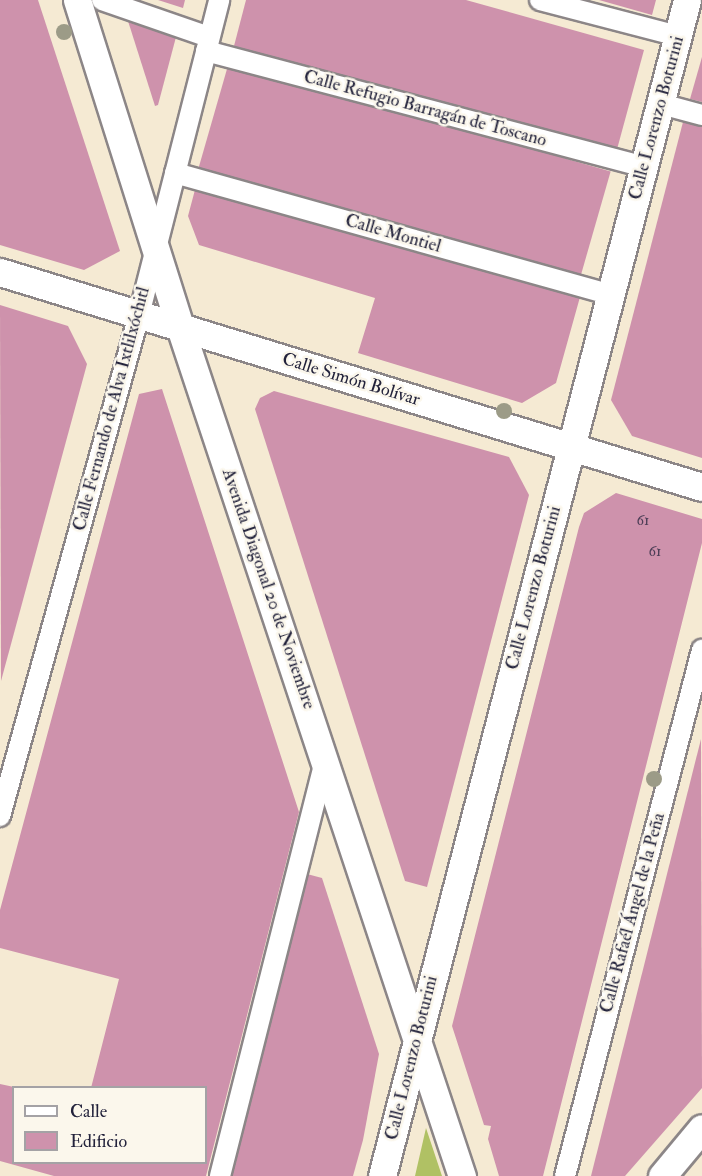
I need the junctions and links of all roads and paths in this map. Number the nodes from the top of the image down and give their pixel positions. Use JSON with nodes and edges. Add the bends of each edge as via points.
{"nodes":[{"id":1,"x":77,"y":0,"type":"edge"},
{"id":2,"x":102,"y":0,"type":"edge"},
{"id":3,"x":219,"y":0,"type":"edge"},
{"id":4,"x":540,"y":0,"type":"edge"},
{"id":5,"x":687,"y":0,"type":"edge"},
{"id":6,"x":678,"y":36,"type":"junction"},
{"id":7,"x":207,"y":44,"type":"junction"},
{"id":8,"x":660,"y":104,"type":"junction"},
{"id":9,"x":702,"y":115,"type":"edge"},
{"id":10,"x":644,"y":167,"type":"junction"},
{"id":11,"x":175,"y":173,"type":"junction"},
{"id":12,"x":156,"y":248,"type":"junction"},
{"id":13,"x":0,"y":272,"type":"edge"},
{"id":14,"x":611,"y":295,"type":"junction"},
{"id":15,"x":139,"y":315,"type":"junction"},
{"id":16,"x":180,"y":327,"type":"junction"},
{"id":17,"x":571,"y":448,"type":"junction"},
{"id":18,"x":702,"y":488,"type":"edge"},
{"id":19,"x":702,"y":650,"type":"edge"},
{"id":20,"x":325,"y":759,"type":"junction"},
{"id":21,"x":3,"y":794,"type":"edge"},
{"id":22,"x":0,"y":816,"type":"edge"},
{"id":23,"x":416,"y":1042,"type":"junction"},
{"id":24,"x":702,"y":1128,"type":"edge"},
{"id":25,"x":220,"y":1176,"type":"edge"},
{"id":26,"x":382,"y":1176,"type":"edge"},
{"id":27,"x":462,"y":1176,"type":"edge"},
{"id":28,"x":565,"y":1176,"type":"edge"},
{"id":29,"x":662,"y":1176,"type":"edge"}],
"edges":[{"from":1,"to":12,"type":"main road","name":"Avenida Diagonal 20 de Noviembre"},
{"from":2,"to":7,"type":"street","name":"Calle Refugio Barragán de Toscano"},
{"from":3,"to":7,"type":"street","name":"Calle Fernando de Alva Ixtlilxóchitl"},
{"from":4,"to":6,"type":"street"},
{"from":5,"to":6,"type":"main road","name":"Calle Lorenzo Boturini"},
{"from":6,"to":8,"type":"main road","name":"Calle Lorenzo Boturini"},
{"from":7,"to":10,"type":"street","name":"Calle Refugio Barragán de Toscano"},
{"from":7,"to":11,"type":"street","name":"Calle Fernando de Alva Ixtlilxóchitl"},
{"from":8,"to":9,"type":"street"},
{"from":8,"to":10,"type":"main road","name":"Calle Lorenzo Boturini"},
{"from":10,"to":14,"type":"main road","name":"Calle Lorenzo Boturini"},
{"from":11,"to":12,"type":"street","name":"Calle Fernando de Alva Ixtlilxóchitl"},
{"from":11,"to":14,"type":"street","name":"Calle Montiel"},
{"from":12,"to":15,"type":"street","name":"Calle Fernando de Alva Ixtlilxóchitl"},
{"from":12,"to":16,"type":"main road","name":"Avenida Diagonal 20 de Noviembre"},
{"from":13,"to":15,"type":"main road","name":"Calle Simón Bolívar"},
{"from":14,"to":17,"type":"main road","name":"Calle Lorenzo Boturini"},
{"from":15,"to":16,"type":"main road","name":"Calle Simón Bolívar"},
{"from":15,"to":21,"type":"street","name":"Calle Fernando de Alva Ixtlilxóchitl"},
{"from":16,"to":17,"type":"main road","name":"Calle Simón Bolívar"},
{"from":16,"to":20,"type":"main road","name":"Avenida Diagonal 20 de Noviembre"},
{"from":17,"to":18,"type":"main road","name":"Calle Simón Bolívar"},
{"from":17,"to":23,"type":"main road","name":"Calle Lorenzo Boturini"},
{"from":19,"to":28,"type":"street","name":"Calle Rafaél Ángel de la Peña"},
{"from":20,"to":23,"type":"main road","name":"Avenida Diagonal 20 de Noviembre"},
{"from":20,"to":25,"type":"street"},
{"from":21,"to":22,"type":"street","name":"Calle Fernando de Alva Ixtlilxóchitl"},
{"from":23,"to":26,"type":"main road","name":"Calle Lorenzo Boturini"},
{"from":23,"to":27,"type":"main road","name":"Avenida Diagonal 20 de Noviembre"},
{"from":24,"to":29,"type":"main road"}]}
